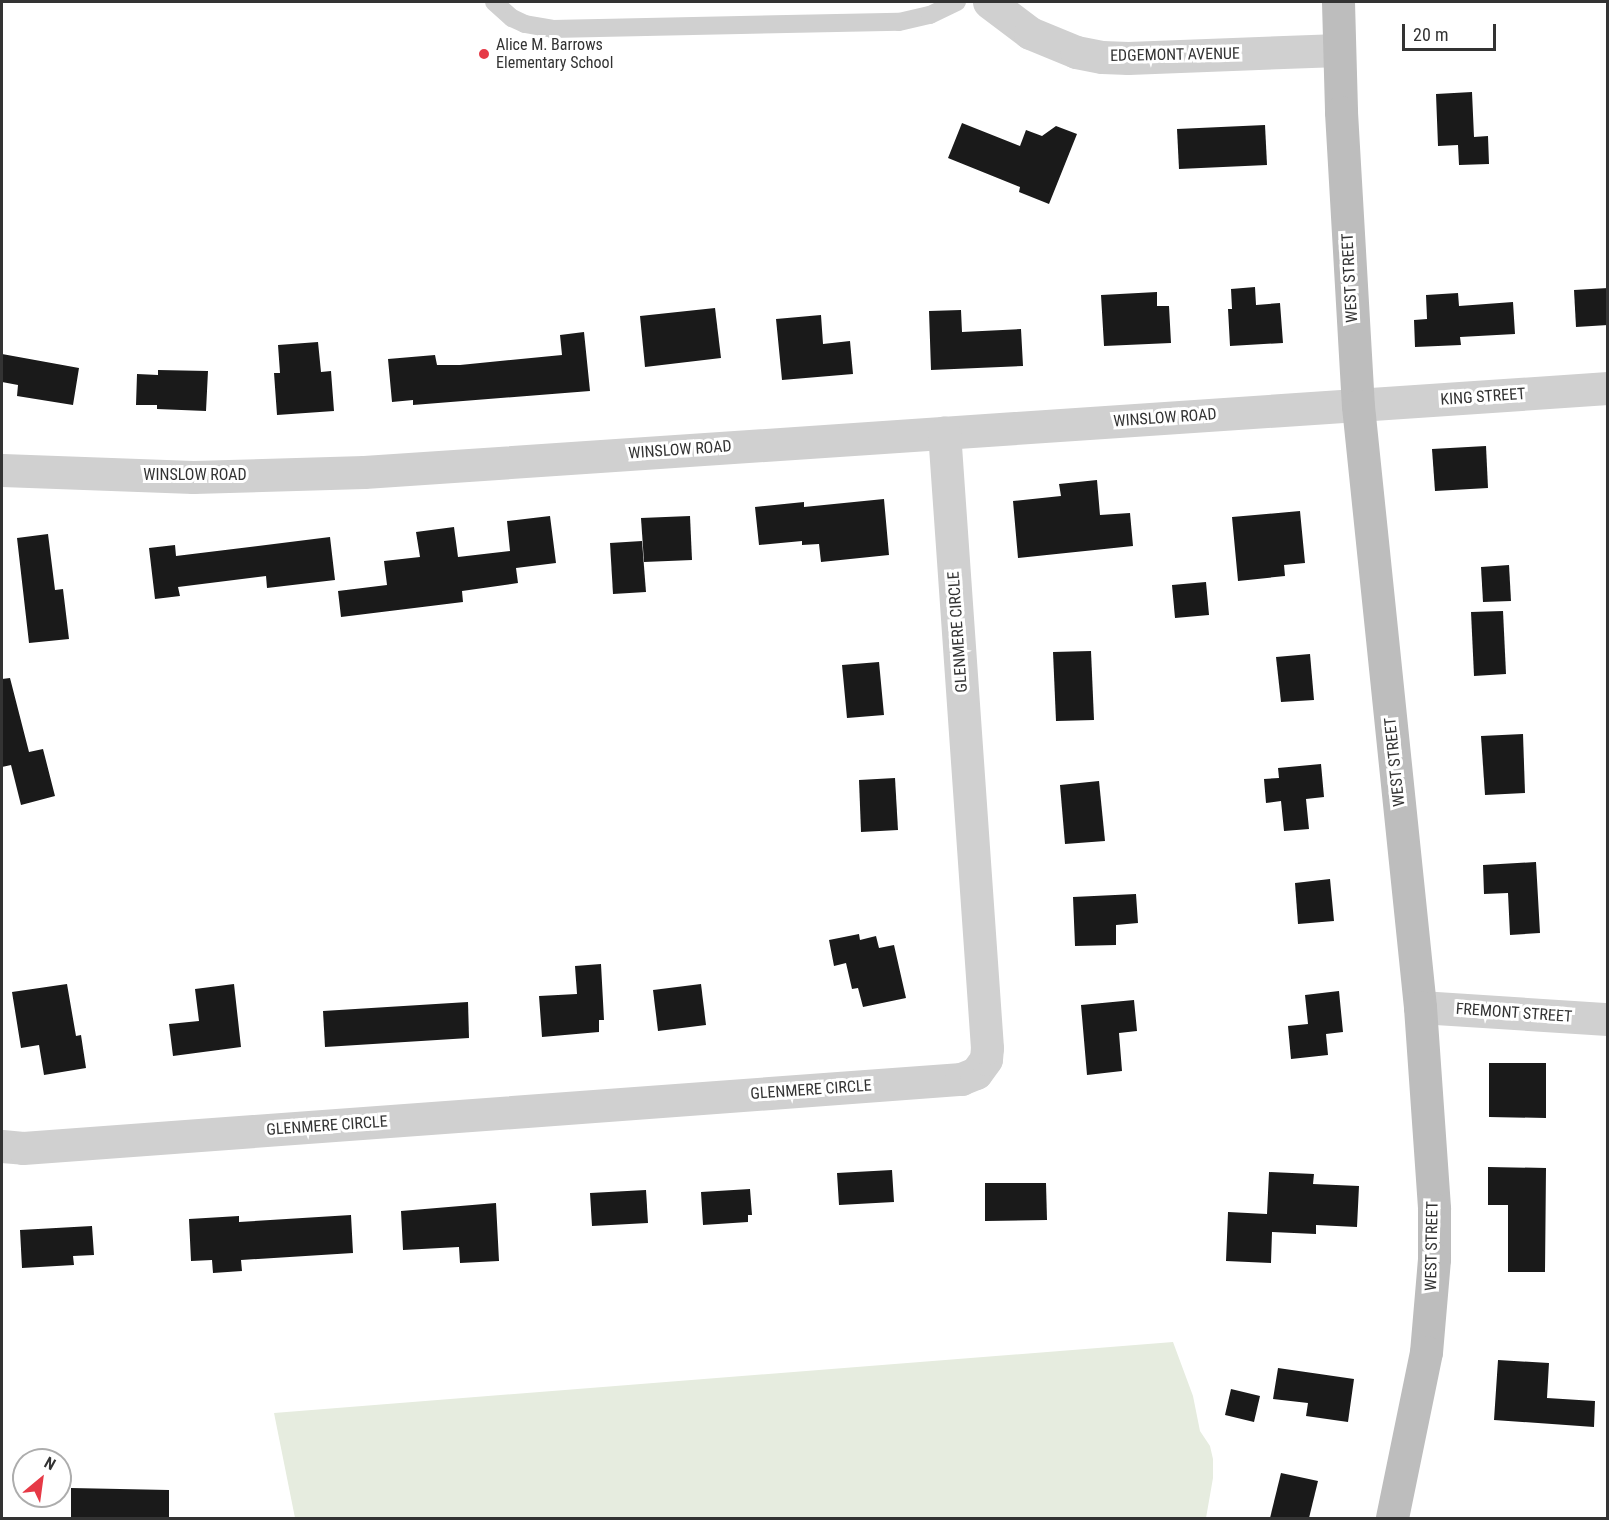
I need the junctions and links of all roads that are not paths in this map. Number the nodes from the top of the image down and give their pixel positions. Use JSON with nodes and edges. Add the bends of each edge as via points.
{"nodes":[{"id":1,"x":494,"y":2,"type":"edge"},
{"id":2,"x":957,"y":2,"type":"edge"},
{"id":3,"x":989,"y":2,"type":"edge"},
{"id":4,"x":1338,"y":2,"type":"edge"},
{"id":5,"x":1339,"y":50,"type":"junction"},
{"id":6,"x":1608,"y":388,"type":"edge"},
{"id":7,"x":1358,"y":406,"type":"junction"},
{"id":8,"x":944,"y":432,"type":"junction"},
{"id":9,"x":2,"y":470,"type":"edge"},
{"id":10,"x":1420,"y":1007,"type":"junction"},
{"id":11,"x":1608,"y":1019,"type":"edge"},
{"id":12,"x":2,"y":1146,"type":"edge"},
{"id":13,"x":1392,"y":1518,"type":"edge"}],
"edges":[{"from":1,"to":2,"type":"lane","via":[[512,18],[552,29],[899,22],[930,15]]},
{"from":3,"to":5,"type":"street","name":"EDGEMONT AVENUE","via":[[1037,37],[1102,57]]},
{"from":4,"to":5,"type":"main road","name":"WEST STREET"},
{"from":5,"to":7,"type":"main road","name":"WEST STREET"},
{"from":6,"to":7,"type":"street","name":"KING STREET"},
{"from":7,"to":8,"type":"street","name":"WINSLOW ROAD"},
{"from":7,"to":10,"type":"main road","name":"WEST STREET"},
{"from":8,"to":9,"type":"street","name":"WINSLOW ROAD","via":[[310,474],[182,476]]},
{"from":8,"to":12,"type":"street","name":"GLENMERE CIRCLE","via":[[987,1048],[986,1059],[976,1073],[961,1079],[23,1148]]},
{"from":10,"to":11,"type":"street","name":"FREMONT STREET"},
{"from":10,"to":13,"type":"main road","name":"WEST STREET","via":[[1432,1166],[1434,1259],[1421,1385]]}]}
